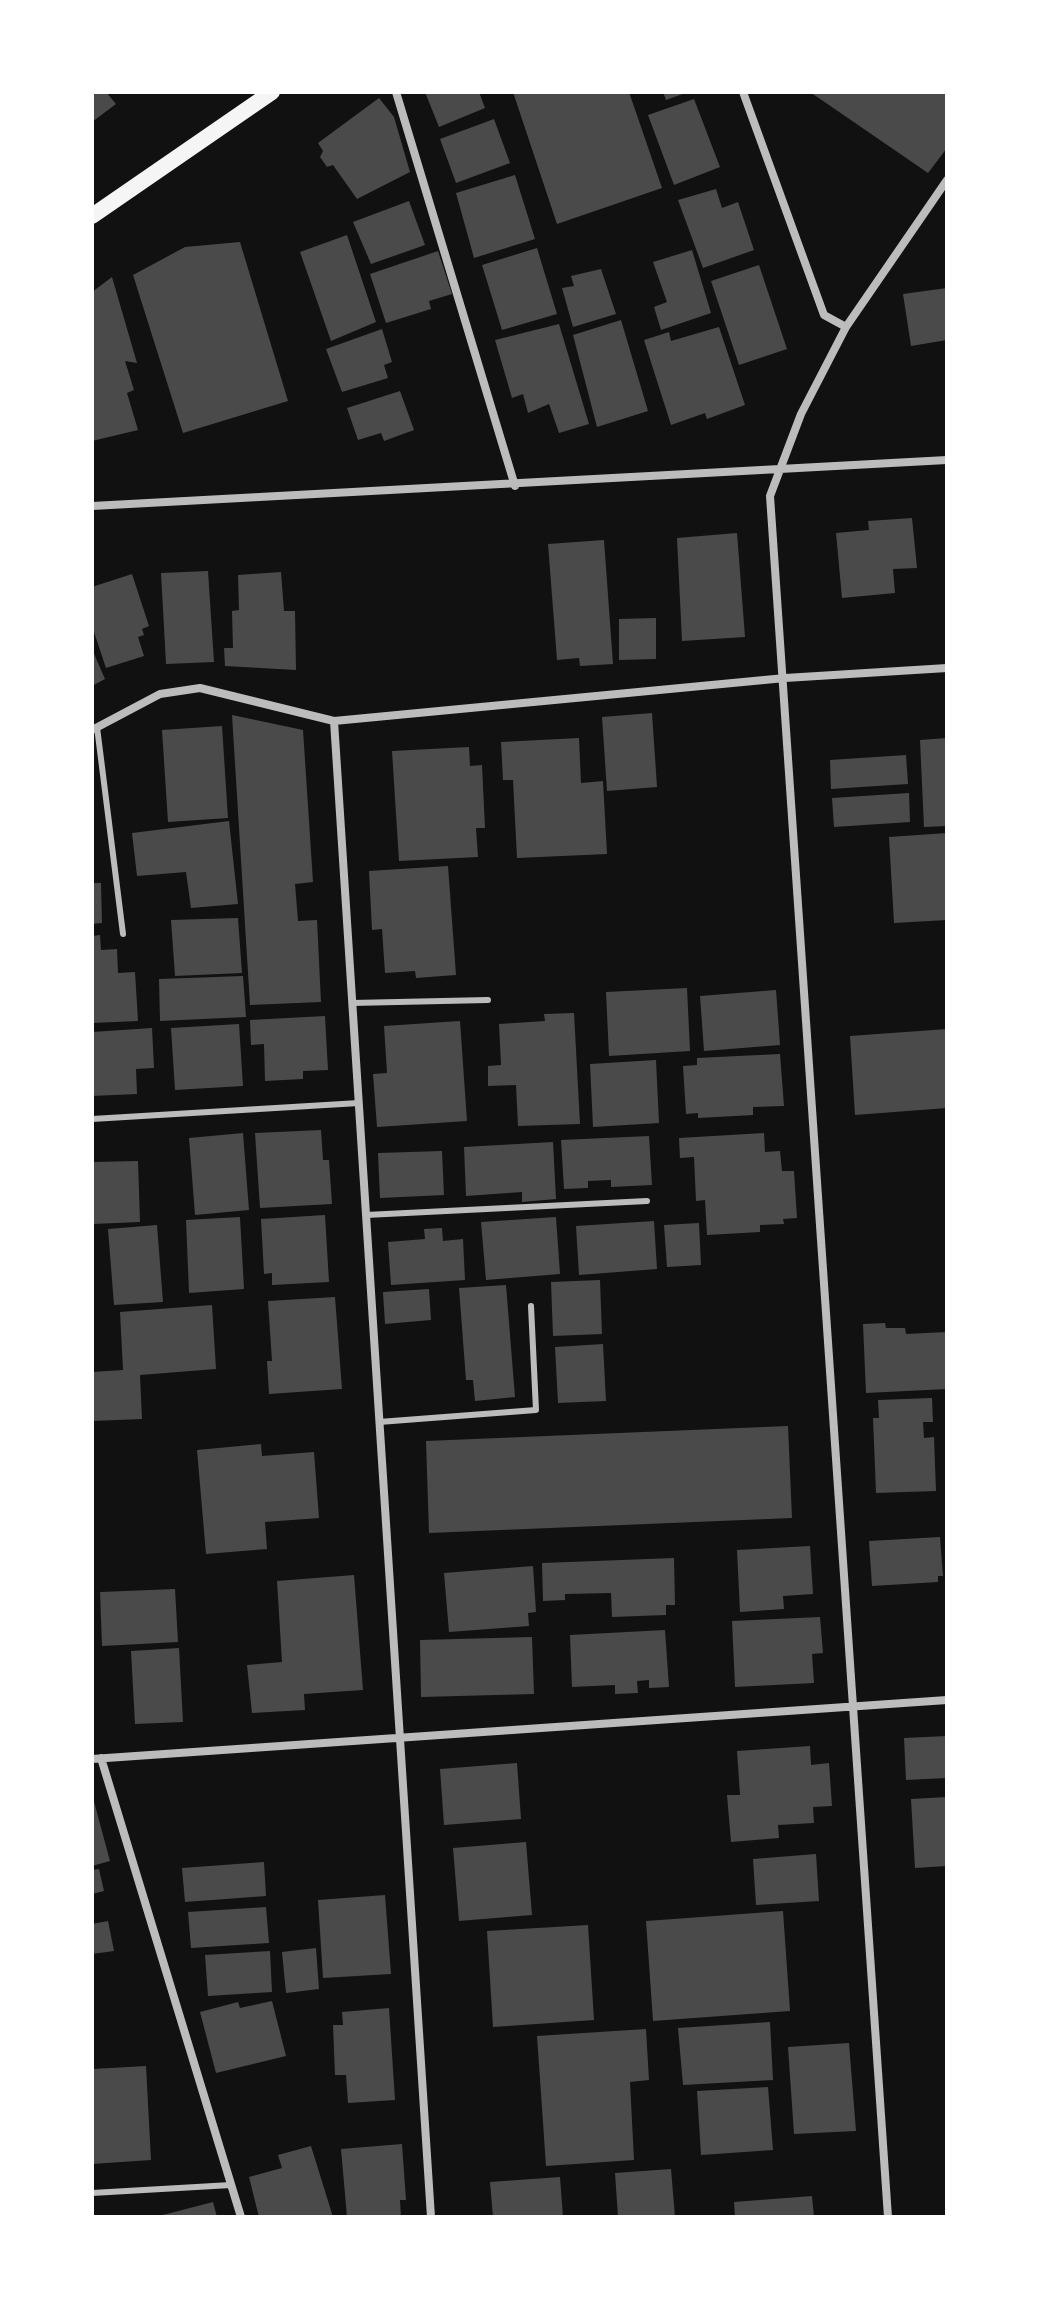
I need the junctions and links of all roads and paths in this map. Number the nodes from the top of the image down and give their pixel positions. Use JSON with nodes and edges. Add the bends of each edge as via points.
{"nodes":[{"id":1,"x":272,"y":92,"type":"edge"},
{"id":2,"x":396,"y":92,"type":"edge"},
{"id":3,"x":743,"y":92,"type":"edge"},
{"id":4,"x":947,"y":180,"type":"edge"},
{"id":5,"x":92,"y":216,"type":"edge"},
{"id":6,"x":846,"y":327,"type":"junction"},
{"id":7,"x":947,"y":460,"type":"edge"},
{"id":8,"x":780,"y":466,"type":"junction"},
{"id":9,"x":515,"y":486,"type":"junction"},
{"id":10,"x":92,"y":506,"type":"edge"},
{"id":11,"x":947,"y":668,"type":"edge"},
{"id":12,"x":785,"y":678,"type":"junction"},
{"id":13,"x":334,"y":721,"type":"junction"},
{"id":14,"x":94,"y":728,"type":"edge"},
{"id":15,"x":123,"y":934,"type":"dead end"},
{"id":16,"x":488,"y":1000,"type":"dead end"},
{"id":17,"x":352,"y":1003,"type":"junction"},
{"id":18,"x":359,"y":1103,"type":"junction"},
{"id":19,"x":92,"y":1119,"type":"edge"},
{"id":20,"x":647,"y":1201,"type":"dead end"},
{"id":21,"x":366,"y":1215,"type":"junction"},
{"id":22,"x":531,"y":1306,"type":"dead end"},
{"id":23,"x":379,"y":1422,"type":"junction"},
{"id":24,"x":947,"y":1700,"type":"edge"},
{"id":25,"x":851,"y":1707,"type":"junction"},
{"id":26,"x":400,"y":1737,"type":"junction"},
{"id":27,"x":96,"y":1759,"type":"edge"},
{"id":28,"x":231,"y":2185,"type":"junction"},
{"id":29,"x":92,"y":2193,"type":"edge"},
{"id":30,"x":241,"y":2217,"type":"edge"},
{"id":31,"x":431,"y":2217,"type":"edge"},
{"id":32,"x":888,"y":2217,"type":"edge"}],
"edges":[{"from":1,"to":5,"type":"main road"},
{"from":2,"to":9,"type":"street"},
{"from":3,"to":6,"type":"street","via":[[824,315]]},
{"from":4,"to":6,"type":"street"},
{"from":6,"to":8,"type":"street"},
{"from":7,"to":8,"type":"street"},
{"from":8,"to":9,"type":"street"},
{"from":8,"to":12,"type":"street","via":[[770,496]]},
{"from":9,"to":10,"type":"street"},
{"from":11,"to":12,"type":"street"},
{"from":12,"to":13,"type":"street"},
{"from":12,"to":25,"type":"street"},
{"from":13,"to":14,"type":"street","via":[[200,688],[160,694]]},
{"from":13,"to":17,"type":"street"},
{"from":14,"to":15,"type":"lane"},
{"from":16,"to":17,"type":"lane"},
{"from":17,"to":18,"type":"street"},
{"from":18,"to":19,"type":"lane"},
{"from":18,"to":21,"type":"street"},
{"from":20,"to":21,"type":"lane"},
{"from":21,"to":23,"type":"street"},
{"from":22,"to":23,"type":"lane","via":[[536,1410]]},
{"from":23,"to":26,"type":"street"},
{"from":24,"to":25,"type":"street"},
{"from":25,"to":26,"type":"street"},
{"from":25,"to":32,"type":"street"},
{"from":26,"to":27,"type":"street"},
{"from":26,"to":31,"type":"street"},
{"from":27,"to":28,"type":"street"},
{"from":28,"to":29,"type":"lane"},
{"from":28,"to":30,"type":"street"}]}
